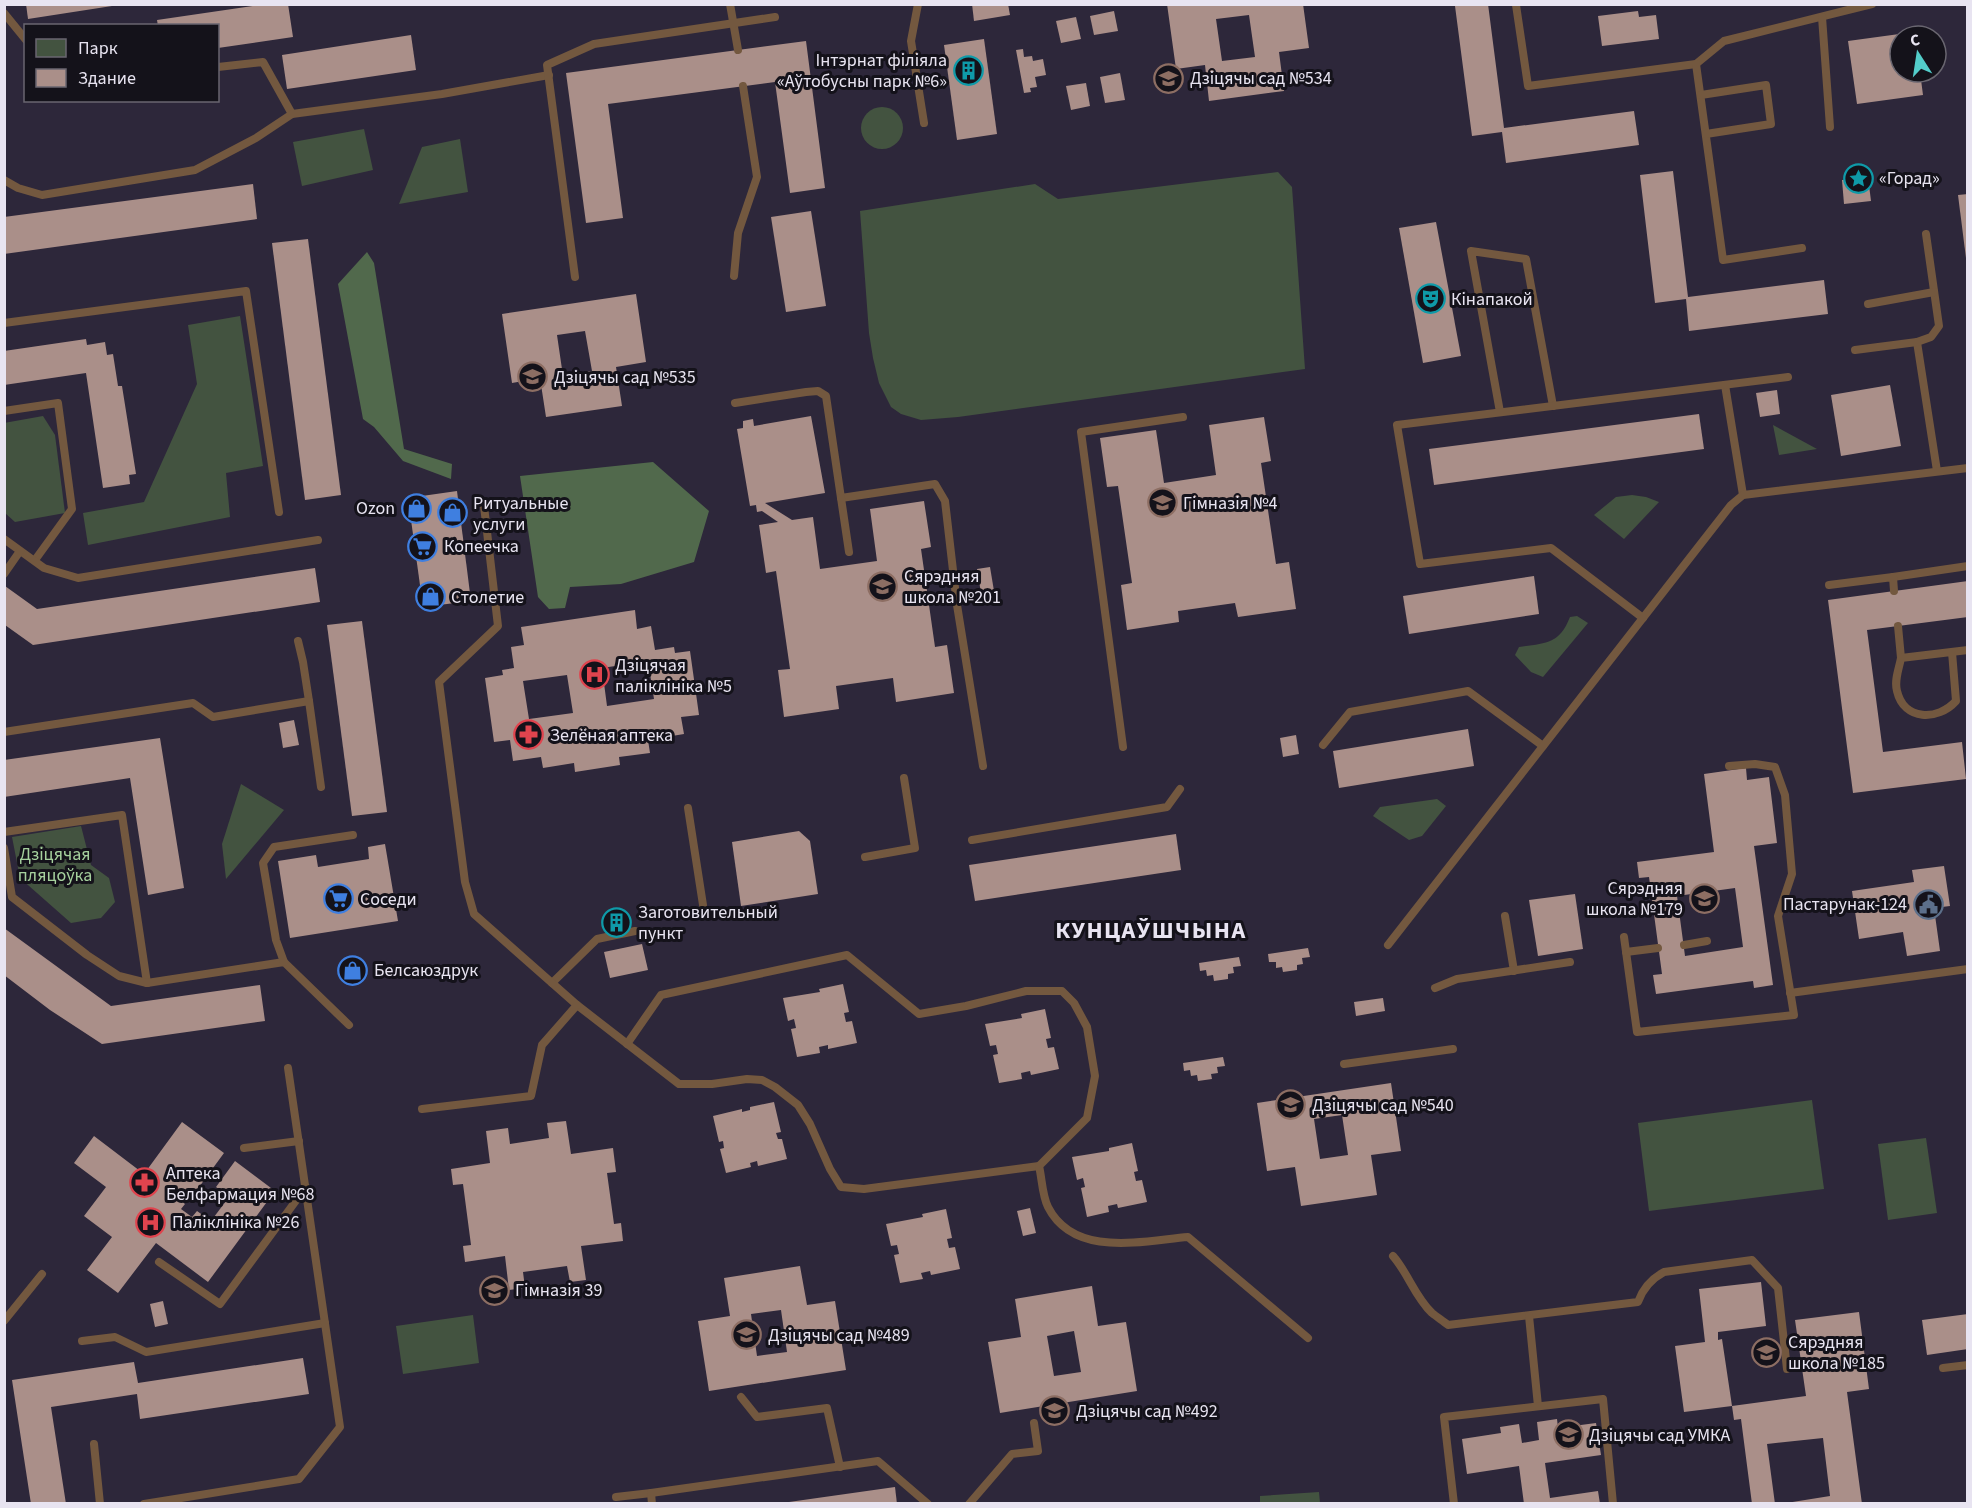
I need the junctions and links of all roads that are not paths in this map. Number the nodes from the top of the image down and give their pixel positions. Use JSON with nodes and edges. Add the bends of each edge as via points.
{"nodes":[{"id":1,"x":730,"y":4,"type":"edge"},
{"id":2,"x":918,"y":4,"type":"edge"},
{"id":3,"x":1872,"y":4,"type":"edge"},
{"id":4,"x":1516,"y":5,"type":"edge"},
{"id":5,"x":4,"y":13,"type":"edge"},
{"id":6,"x":775,"y":17,"type":"dead end"},
{"id":7,"x":1822,"y":17,"type":"junction"},
{"id":8,"x":734,"y":23,"type":"junction"},
{"id":9,"x":24,"y":38,"type":"edge"},
{"id":10,"x":738,"y":50,"type":"dead end"},
{"id":11,"x":1696,"y":64,"type":"junction"},
{"id":12,"x":219,"y":67,"type":"edge"},
{"id":13,"x":549,"y":75,"type":"junction"},
{"id":14,"x":743,"y":86,"type":"dead end"},
{"id":15,"x":1701,"y":95,"type":"junction"},
{"id":16,"x":292,"y":114,"type":"junction"},
{"id":17,"x":924,"y":123,"type":"dead end"},
{"id":18,"x":1830,"y":127,"type":"dead end"},
{"id":19,"x":1706,"y":134,"type":"junction"},
{"id":20,"x":4,"y":180,"type":"edge"},
{"id":21,"x":1926,"y":234,"type":"dead end"},
{"id":22,"x":1802,"y":248,"type":"dead end"},
{"id":23,"x":734,"y":276,"type":"dead end"},
{"id":24,"x":574,"y":277,"type":"dead end"},
{"id":25,"x":1934,"y":292,"type":"junction"},
{"id":26,"x":1868,"y":304,"type":"dead end"},
{"id":27,"x":4,"y":323,"type":"edge"},
{"id":28,"x":1917,"y":342,"type":"junction"},
{"id":29,"x":1855,"y":350,"type":"dead end"},
{"id":30,"x":1788,"y":377,"type":"dead end"},
{"id":31,"x":1725,"y":385,"type":"junction"},
{"id":32,"x":735,"y":403,"type":"dead end"},
{"id":33,"x":1552,"y":406,"type":"junction"},
{"id":34,"x":4,"y":411,"type":"edge"},
{"id":35,"x":1500,"y":412,"type":"junction"},
{"id":36,"x":1183,"y":417,"type":"dead end"},
{"id":37,"x":1968,"y":468,"type":"edge"},
{"id":38,"x":1937,"y":471,"type":"junction"},
{"id":39,"x":1743,"y":495,"type":"junction"},
{"id":40,"x":842,"y":498,"type":"junction"},
{"id":41,"x":483,"y":506,"type":"dead end"},
{"id":42,"x":279,"y":512,"type":"dead end"},
{"id":43,"x":4,"y":539,"type":"edge"},
{"id":44,"x":318,"y":540,"type":"dead end"},
{"id":45,"x":20,"y":551,"type":"junction"},
{"id":46,"x":849,"y":552,"type":"dead end"},
{"id":47,"x":35,"y":560,"type":"junction"},
{"id":48,"x":1968,"y":566,"type":"edge"},
{"id":49,"x":4,"y":574,"type":"edge"},
{"id":50,"x":1893,"y":577,"type":"junction"},
{"id":51,"x":1829,"y":585,"type":"dead end"},
{"id":52,"x":1894,"y":591,"type":"dead end"},
{"id":53,"x":1643,"y":618,"type":"junction"},
{"id":54,"x":1898,"y":626,"type":"dead end"},
{"id":55,"x":298,"y":641,"type":"dead end"},
{"id":56,"x":1968,"y":650,"type":"edge"},
{"id":57,"x":1952,"y":652,"type":"junction"},
{"id":58,"x":1901,"y":658,"type":"junction"},
{"id":59,"x":309,"y":700,"type":"junction"},
{"id":60,"x":4,"y":732,"type":"edge"},
{"id":61,"x":1323,"y":745,"type":"dead end"},
{"id":62,"x":1543,"y":746,"type":"junction"},
{"id":63,"x":1124,"y":747,"type":"dead end"},
{"id":64,"x":983,"y":766,"type":"dead end"},
{"id":65,"x":1729,"y":766,"type":"dead end"},
{"id":66,"x":904,"y":778,"type":"dead end"},
{"id":67,"x":321,"y":787,"type":"dead end"},
{"id":68,"x":1180,"y":789,"type":"dead end"},
{"id":69,"x":688,"y":808,"type":"dead end"},
{"id":70,"x":4,"y":832,"type":"edge"},
{"id":71,"x":353,"y":835,"type":"dead end"},
{"id":72,"x":972,"y":840,"type":"dead end"},
{"id":73,"x":4,"y":848,"type":"edge"},
{"id":74,"x":866,"y":857,"type":"dead end"},
{"id":75,"x":703,"y":905,"type":"dead end"},
{"id":76,"x":1505,"y":916,"type":"dead end"},
{"id":77,"x":635,"y":931,"type":"dead end"},
{"id":78,"x":1624,"y":937,"type":"dead end"},
{"id":79,"x":1707,"y":941,"type":"dead end"},
{"id":80,"x":1388,"y":945,"type":"dead end"},
{"id":81,"x":1684,"y":945,"type":"dead end"},
{"id":82,"x":1658,"y":948,"type":"dead end"},
{"id":83,"x":1626,"y":952,"type":"junction"},
{"id":84,"x":284,"y":962,"type":"junction"},
{"id":85,"x":1570,"y":962,"type":"dead end"},
{"id":86,"x":1968,"y":969,"type":"edge"},
{"id":87,"x":1514,"y":971,"type":"junction"},
{"id":88,"x":147,"y":983,"type":"junction"},
{"id":89,"x":552,"y":983,"type":"junction"},
{"id":90,"x":1435,"y":988,"type":"dead end"},
{"id":91,"x":1791,"y":993,"type":"junction"},
{"id":92,"x":577,"y":1005,"type":"junction"},
{"id":93,"x":349,"y":1025,"type":"dead end"},
{"id":94,"x":627,"y":1044,"type":"junction"},
{"id":95,"x":1453,"y":1050,"type":"dead end"},
{"id":96,"x":1344,"y":1064,"type":"dead end"},
{"id":97,"x":288,"y":1068,"type":"dead end"},
{"id":98,"x":422,"y":1109,"type":"dead end"},
{"id":99,"x":299,"y":1141,"type":"junction"},
{"id":100,"x":244,"y":1148,"type":"dead end"},
{"id":101,"x":1039,"y":1166,"type":"junction"},
{"id":102,"x":306,"y":1187,"type":"junction"},
{"id":103,"x":1394,"y":1256,"type":"dead end"},
{"id":104,"x":159,"y":1262,"type":"dead end"},
{"id":105,"x":42,"y":1274,"type":"dead end"},
{"id":106,"x":1529,"y":1316,"type":"junction"},
{"id":107,"x":4,"y":1321,"type":"edge"},
{"id":108,"x":325,"y":1323,"type":"junction"},
{"id":109,"x":1308,"y":1338,"type":"dead end"},
{"id":110,"x":82,"y":1341,"type":"dead end"},
{"id":111,"x":1968,"y":1365,"type":"edge"},
{"id":112,"x":1943,"y":1368,"type":"dead end"},
{"id":113,"x":1787,"y":1369,"type":"dead end"},
{"id":114,"x":741,"y":1397,"type":"dead end"},
{"id":115,"x":1538,"y":1406,"type":"junction"},
{"id":116,"x":1034,"y":1422,"type":"dead end"},
{"id":117,"x":94,"y":1444,"type":"dead end"},
{"id":118,"x":840,"y":1467,"type":"junction"},
{"id":119,"x":651,"y":1493,"type":"junction"},
{"id":120,"x":616,"y":1497,"type":"dead end"},
{"id":121,"x":100,"y":1503,"type":"edge"},
{"id":122,"x":144,"y":1503,"type":"edge"},
{"id":123,"x":652,"y":1503,"type":"edge"},
{"id":124,"x":928,"y":1503,"type":"edge"},
{"id":125,"x":969,"y":1503,"type":"edge"},
{"id":126,"x":1454,"y":1503,"type":"edge"},
{"id":127,"x":1613,"y":1503,"type":"edge"}],
"edges":[{"from":1,"to":8,"type":"lane"},
{"from":2,"to":17,"type":"lane","via":[[911,41]]},
{"from":3,"to":7,"type":"lane"},
{"from":4,"to":11,"type":"lane","via":[[1528,86]]},
{"from":5,"to":9,"type":"lane"},
{"from":6,"to":8,"type":"lane"},
{"from":7,"to":11,"type":"lane","via":[[1724,41]]},
{"from":7,"to":18,"type":"lane"},
{"from":8,"to":10,"type":"lane"},
{"from":8,"to":13,"type":"lane","via":[[594,44],[547,65]]},
{"from":11,"to":15,"type":"lane"},
{"from":12,"to":16,"type":"lane","via":[[263,62]]},
{"from":13,"to":16,"type":"lane"},
{"from":13,"to":24,"type":"lane"},
{"from":14,"to":23,"type":"lane","via":[[757,177],[738,233]]},
{"from":15,"to":19,"type":"lane"},
{"from":15,"to":19,"type":"lane","via":[[1766,85],[1771,124]]},
{"from":16,"to":20,"type":"lane","via":[[195,170],[42,195]]},
{"from":19,"to":22,"type":"lane","via":[[1723,260]]},
{"from":21,"to":25,"type":"lane"},
{"from":25,"to":26,"type":"lane"},
{"from":25,"to":28,"type":"lane","via":[[1939,326],[1931,337]]},
{"from":27,"to":42,"type":"lane","via":[[246,291]]},
{"from":28,"to":29,"type":"lane"},
{"from":28,"to":38,"type":"lane"},
{"from":30,"to":31,"type":"lane"},
{"from":31,"to":33,"type":"lane"},
{"from":31,"to":39,"type":"lane"},
{"from":32,"to":40,"type":"lane","via":[[818,391],[826,396]]},
{"from":33,"to":35,"type":"lane"},
{"from":33,"to":35,"type":"lane","via":[[1526,259],[1471,251]]},
{"from":34,"to":47,"type":"lane","via":[[58,403],[72,509]]},
{"from":35,"to":53,"type":"lane","via":[[1398,425],[1420,564],[1551,548]]},
{"from":36,"to":63,"type":"lane","via":[[1081,432]]},
{"from":37,"to":38,"type":"lane"},
{"from":38,"to":39,"type":"lane"},
{"from":39,"to":53,"type":"lane","via":[[1731,505]]},
{"from":40,"to":46,"type":"lane"},
{"from":40,"to":64,"type":"lane","via":[[935,484],[945,501]]},
{"from":41,"to":89,"type":"lane","via":[[498,626],[439,682],[465,882],[474,914]]},
{"from":43,"to":45,"type":"lane"},
{"from":44,"to":47,"type":"lane","via":[[78,578],[44,568]]},
{"from":45,"to":47,"type":"lane"},
{"from":45,"to":49,"type":"lane"},
{"from":48,"to":50,"type":"lane"},
{"from":50,"to":51,"type":"lane"},
{"from":50,"to":52,"type":"lane"},
{"from":53,"to":62,"type":"lane"},
{"from":54,"to":58,"type":"lane"},
{"from":55,"to":59,"type":"lane"},
{"from":56,"to":57,"type":"lane"},
{"from":57,"to":58,"type":"lane"},
{"from":57,"to":58,"type":"lane","via":[[1956,701],[1940,714],[1929,716],[1909,710],[1897,693]]},
{"from":59,"to":60,"type":"lane","via":[[213,717],[193,703]]},
{"from":59,"to":67,"type":"lane"},
{"from":61,"to":62,"type":"lane","via":[[1350,712],[1468,691]]},
{"from":62,"to":80,"type":"lane"},
{"from":65,"to":91,"type":"lane","via":[[1775,767],[1785,795],[1792,874],[1778,916]]},
{"from":66,"to":74,"type":"lane","via":[[915,848]]},
{"from":68,"to":72,"type":"lane","via":[[1167,807]]},
{"from":69,"to":75,"type":"lane"},
{"from":70,"to":88,"type":"lane","via":[[122,814]]},
{"from":71,"to":84,"type":"lane","via":[[274,847],[263,863],[276,940]]},
{"from":73,"to":88,"type":"lane","via":[[12,897],[119,976]]},
{"from":76,"to":87,"type":"lane"},
{"from":77,"to":89,"type":"lane","via":[[597,939]]},
{"from":78,"to":83,"type":"lane"},
{"from":79,"to":81,"type":"lane"},
{"from":82,"to":83,"type":"lane"},
{"from":83,"to":91,"type":"lane","via":[[1637,1032],[1794,1015]]},
{"from":84,"to":88,"type":"lane"},
{"from":84,"to":93,"type":"lane"},
{"from":85,"to":87,"type":"lane"},
{"from":86,"to":91,"type":"lane"},
{"from":87,"to":90,"type":"lane","via":[[1457,979]]},
{"from":89,"to":92,"type":"lane"},
{"from":92,"to":94,"type":"lane"},
{"from":92,"to":98,"type":"lane","via":[[542,1045],[531,1096]]},
{"from":94,"to":101,"type":"lane","via":[[679,1084],[747,1079],[762,1080],[775,1087],[798,1105],[841,1186],[864,1189]]},
{"from":94,"to":101,"type":"lane","via":[[661,995],[847,955],[920,1014],[1026,991],[1062,991],[1074,1003],[1087,1027],[1095,1076],[1087,1118]]},
{"from":95,"to":96,"type":"lane"},
{"from":97,"to":99,"type":"lane"},
{"from":99,"to":100,"type":"lane"},
{"from":99,"to":102,"type":"lane"},
{"from":101,"to":109,"type":"lane","via":[[1047,1206],[1062,1224],[1082,1238],[1106,1244],[1188,1237]]},
{"from":102,"to":104,"type":"lane","via":[[220,1304]]},
{"from":102,"to":108,"type":"lane"},
{"from":103,"to":106,"type":"lane","via":[[1431,1312],[1448,1325]]},
{"from":105,"to":107,"type":"lane"},
{"from":106,"to":113,"type":"lane","via":[[1638,1302],[1653,1278],[1664,1272],[1752,1260],[1778,1288]]},
{"from":106,"to":115,"type":"lane"},
{"from":108,"to":110,"type":"lane","via":[[146,1352],[115,1337]]},
{"from":108,"to":122,"type":"lane","via":[[340,1427],[299,1479]]},
{"from":111,"to":112,"type":"lane"},
{"from":114,"to":118,"type":"lane","via":[[757,1417],[827,1408]]},
{"from":115,"to":126,"type":"lane","via":[[1444,1417]]},
{"from":115,"to":127,"type":"lane","via":[[1603,1399]]},
{"from":116,"to":125,"type":"lane","via":[[1038,1451],[1012,1454]]},
{"from":117,"to":121,"type":"lane"},
{"from":118,"to":119,"type":"lane"},
{"from":118,"to":124,"type":"lane","via":[[878,1461]]},
{"from":119,"to":120,"type":"lane"},
{"from":119,"to":123,"type":"lane"}]}
